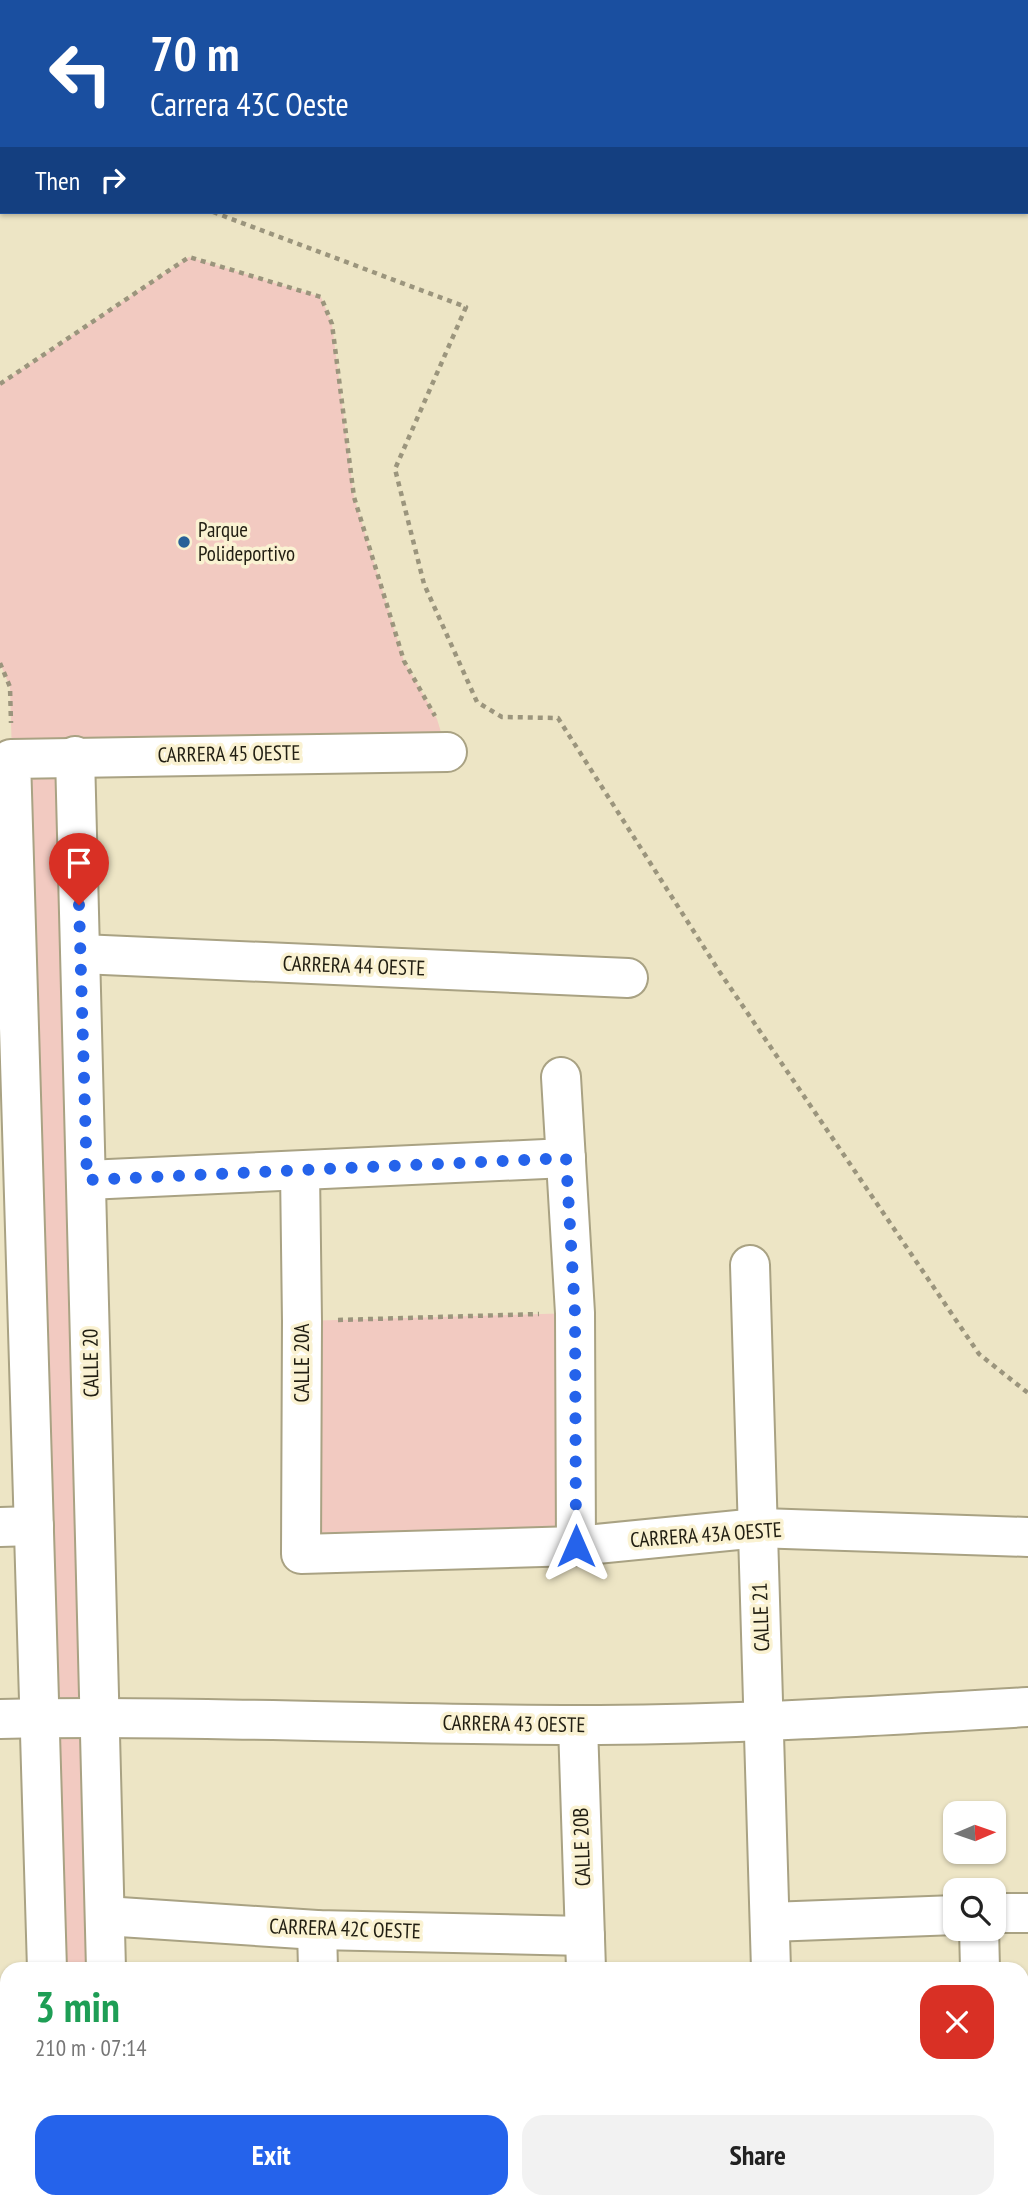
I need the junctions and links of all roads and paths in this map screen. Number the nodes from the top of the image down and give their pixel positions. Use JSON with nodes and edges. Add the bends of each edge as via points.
{"nodes":[{"id":1,"x":218,"y":214,"type":"edge"},
{"id":2,"x":0,"y":384,"type":"edge"},
{"id":3,"x":0,"y":663,"type":"edge"},
{"id":4,"x":447,"y":752,"type":"joint"},
{"id":5,"x":75,"y":756,"type":"junction"},
{"id":6,"x":11,"y":759,"type":"junction"},
{"id":7,"x":80,"y":954,"type":"junction"},
{"id":8,"x":628,"y":978,"type":"dead end"},
{"id":9,"x":9,"y":982,"type":"edge"},
{"id":10,"x":561,"y":1077,"type":"dead end"},
{"id":11,"x":566,"y":1158,"type":"junction"},
{"id":12,"x":300,"y":1171,"type":"junction"},
{"id":13,"x":87,"y":1180,"type":"junction"},
{"id":14,"x":750,"y":1265,"type":"dead end"},
{"id":15,"x":575,"y":1313,"type":"junction"},
{"id":16,"x":302,"y":1321,"type":"junction"},
{"id":17,"x":1028,"y":1393,"type":"edge"},
{"id":18,"x":17,"y":1527,"type":"edge"},
{"id":19,"x":758,"y":1528,"type":"junction"},
{"id":20,"x":1028,"y":1537,"type":"edge"},
{"id":21,"x":576,"y":1546,"type":"junction"},
{"id":22,"x":301,"y":1554,"type":"joint"},
{"id":23,"x":1028,"y":1707,"type":"edge"},
{"id":24,"x":100,"y":1717,"type":"junction"},
{"id":25,"x":39,"y":1718,"type":"junction"},
{"id":26,"x":0,"y":1719,"type":"edge"},
{"id":27,"x":764,"y":1722,"type":"junction"},
{"id":28,"x":578,"y":1725,"type":"junction"},
{"id":29,"x":1006,"y":1913,"type":"edge"},
{"id":30,"x":1028,"y":1913,"type":"edge"},
{"id":31,"x":943,"y":1915,"type":"edge"},
{"id":32,"x":105,"y":1916,"type":"junction"},
{"id":33,"x":770,"y":1922,"type":"junction"},
{"id":34,"x":317,"y":1930,"type":"junction"},
{"id":35,"x":979,"y":1941,"type":"edge"},
{"id":36,"x":585,"y":1952,"type":"edge"},
{"id":37,"x":47,"y":1962,"type":"edge"},
{"id":38,"x":106,"y":1962,"type":"edge"},
{"id":39,"x":318,"y":1962,"type":"edge"},
{"id":40,"x":771,"y":1962,"type":"edge"},
{"id":41,"x":980,"y":1962,"type":"edge"}],
"edges":[{"from":1,"to":17,"type":"path","via":[[466,307],[395,469],[424,584],[477,702],[502,717],[558,718],[719,971],[979,1354]]},
{"from":2,"to":4,"type":"path","via":[[189,257],[321,297],[332,324],[354,497],[404,661],[437,719]]},
{"from":3,"to":6,"type":"path","via":[[10,687]]},
{"from":4,"to":5,"type":"street","name":"CARRERA 45 OESTE"},
{"from":5,"to":6,"type":"street","name":"CARRERA 45 OESTE"},
{"from":5,"to":7,"type":"street","name":"CALLE 20"},
{"from":6,"to":9,"type":"street"},
{"from":7,"to":8,"type":"street","name":"CARRERA 44 OESTE"},
{"from":7,"to":13,"type":"street","name":"CALLE 20"},
{"from":9,"to":18,"type":"street"},
{"from":10,"to":11,"type":"street"},
{"from":11,"to":12,"type":"street"},
{"from":11,"to":15,"type":"street"},
{"from":12,"to":13,"type":"street"},
{"from":12,"to":16,"type":"street","name":"CALLE 20A"},
{"from":13,"to":24,"type":"street","name":"CALLE 20"},
{"from":14,"to":19,"type":"street","name":"CALLE 21"},
{"from":15,"to":16,"type":"path"},
{"from":15,"to":21,"type":"street"},
{"from":16,"to":22,"type":"street","name":"CALLE 20A"},
{"from":18,"to":25,"type":"street"},
{"from":19,"to":20,"type":"street","name":"CARRERA 43A OESTE"},
{"from":19,"to":21,"type":"street","name":"CARRERA 43A OESTE"},
{"from":19,"to":27,"type":"street","name":"CALLE 21"},
{"from":21,"to":22,"type":"street","name":"CARRERA 43A OESTE"},
{"from":23,"to":27,"type":"street","name":"CARRERA 43 OESTE"},
{"from":24,"to":25,"type":"street","name":"CARRERA 43 OESTE"},
{"from":24,"to":28,"type":"street","name":"CARRERA 43 OESTE"},
{"from":24,"to":32,"type":"street","name":"CALLE 20"},
{"from":25,"to":26,"type":"street","name":"CARRERA 43 OESTE"},
{"from":25,"to":37,"type":"street"},
{"from":27,"to":28,"type":"street","name":"CARRERA 43 OESTE"},
{"from":27,"to":33,"type":"street","name":"CALLE 21"},
{"from":28,"to":36,"type":"street","name":"CALLE 20B"},
{"from":29,"to":30,"type":"street"},
{"from":31,"to":33,"type":"street"},
{"from":32,"to":34,"type":"street","name":"CARRERA 42C OESTE"},
{"from":32,"to":38,"type":"street","name":"CALLE 20"},
{"from":33,"to":40,"type":"street","name":"CALLE 21"},
{"from":34,"to":36,"type":"street","name":"CARRERA 42C OESTE"},
{"from":34,"to":39,"type":"street"},
{"from":35,"to":41,"type":"street"}]}
